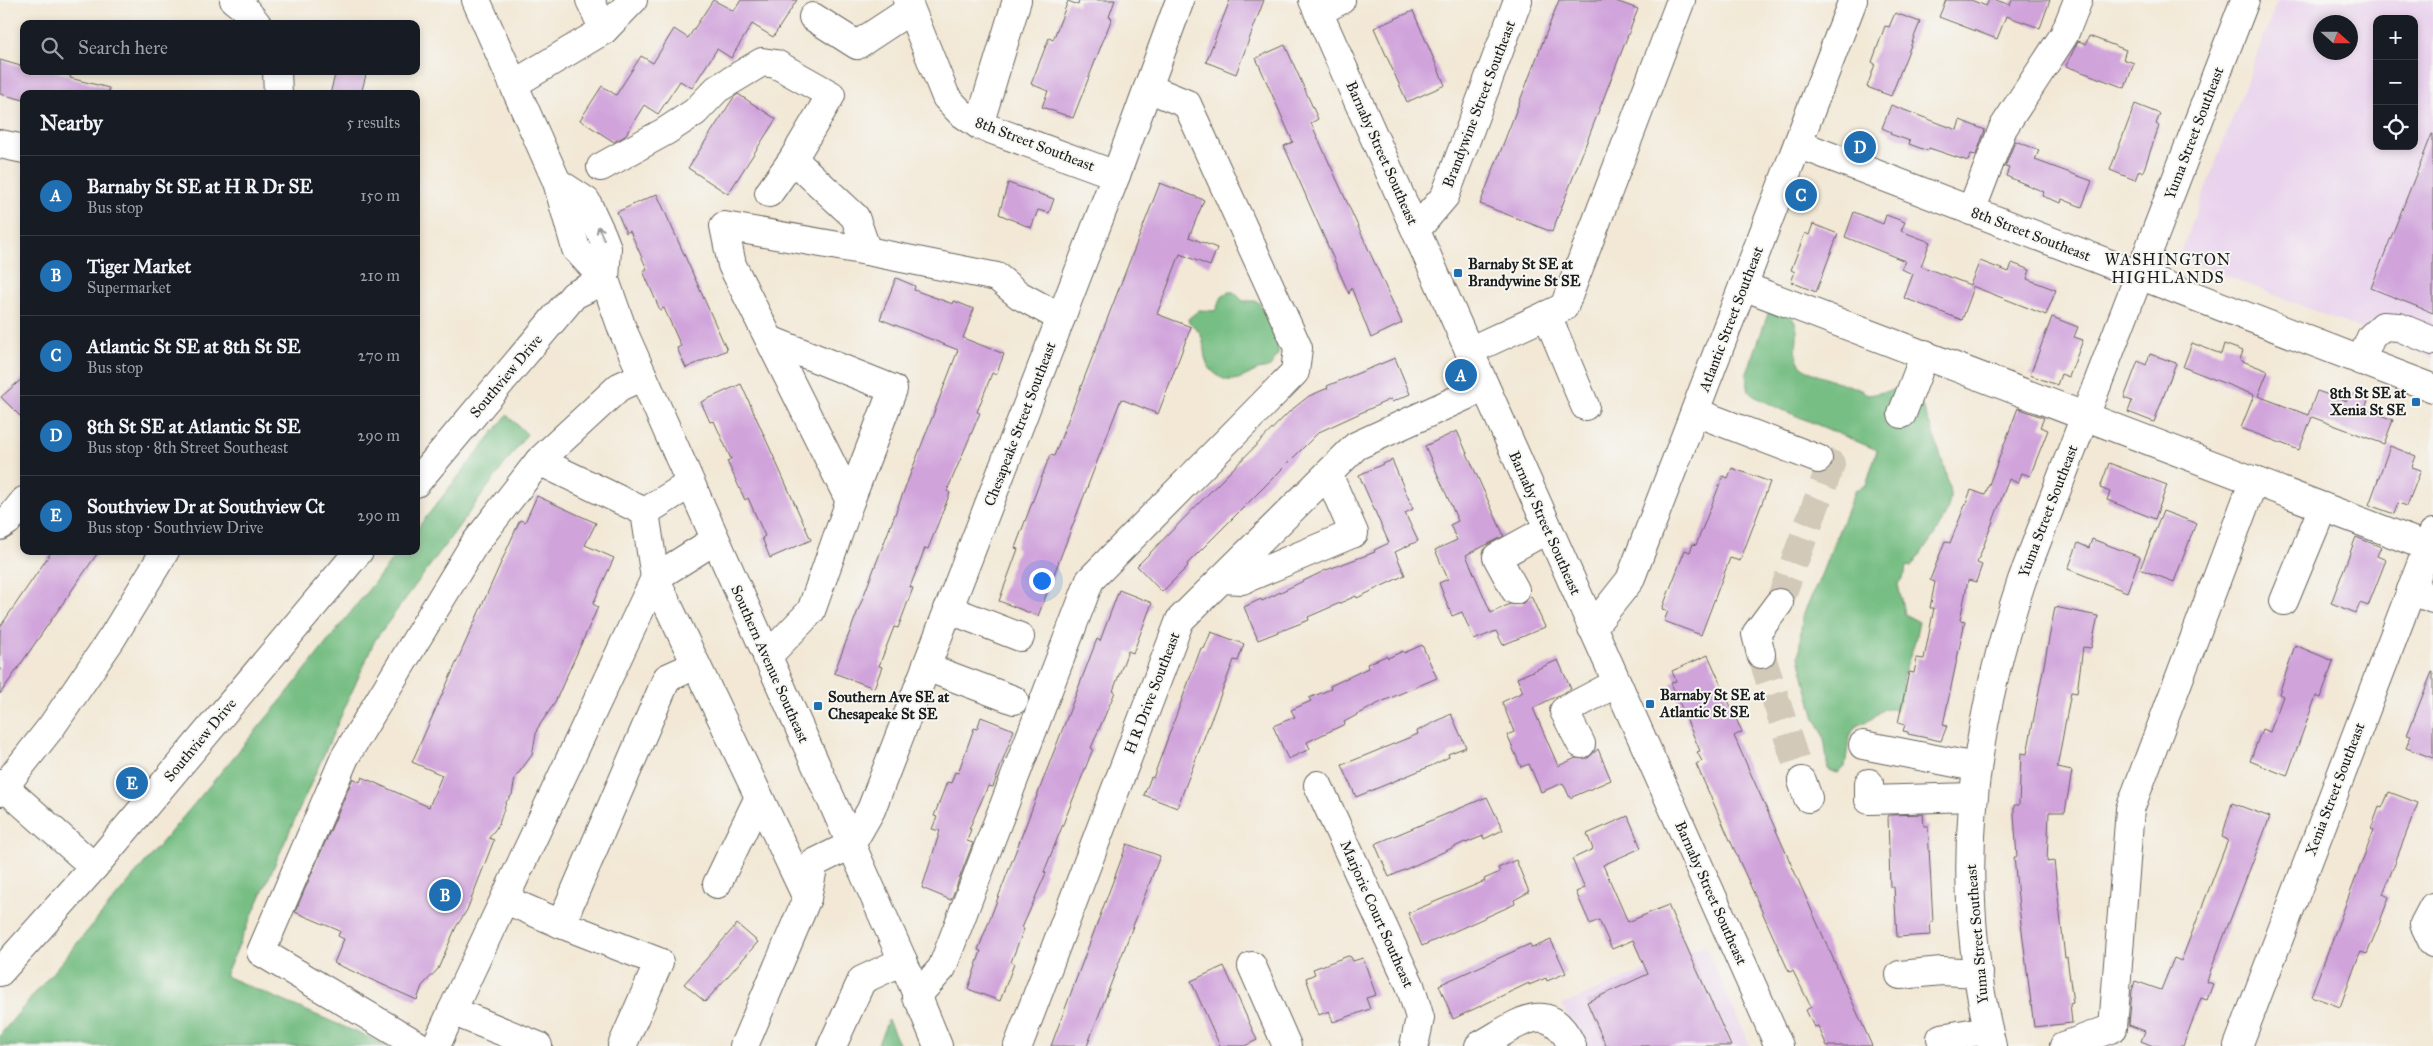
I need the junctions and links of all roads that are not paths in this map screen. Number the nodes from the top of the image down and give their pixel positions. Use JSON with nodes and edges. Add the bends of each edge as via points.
{"nodes":[{"id":1,"x":234,"y":0,"type":"edge"},
{"id":2,"x":476,"y":0,"type":"edge"},
{"id":3,"x":590,"y":0,"type":"edge"},
{"id":4,"x":633,"y":0,"type":"edge"},
{"id":5,"x":1017,"y":0,"type":"edge"},
{"id":6,"x":1180,"y":0,"type":"edge"},
{"id":7,"x":1518,"y":0,"type":"edge"},
{"id":8,"x":1681,"y":0,"type":"edge"},
{"id":9,"x":1853,"y":0,"type":"edge"},
{"id":10,"x":2078,"y":0,"type":"edge"},
{"id":11,"x":2245,"y":0,"type":"edge"},
{"id":12,"x":908,"y":4,"type":"edge"},
{"id":13,"x":1324,"y":4,"type":"edge"},
{"id":14,"x":813,"y":17,"type":"dead end"},
{"id":15,"x":254,"y":20,"type":"edge"},
{"id":16,"x":604,"y":30,"type":"junction"},
{"id":17,"x":277,"y":75,"type":"edge"},
{"id":18,"x":514,"y":84,"type":"junction"},
{"id":19,"x":1148,"y":88,"type":"junction"},
{"id":20,"x":278,"y":90,"type":"edge"},
{"id":21,"x":980,"y":125,"type":"junction"},
{"id":22,"x":0,"y":144,"type":"edge"},
{"id":23,"x":1798,"y":144,"type":"junction"},
{"id":24,"x":20,"y":148,"type":"edge"},
{"id":25,"x":793,"y":159,"type":"junction"},
{"id":26,"x":601,"y":167,"type":"dead end"},
{"id":27,"x":1116,"y":175,"type":"junction"},
{"id":28,"x":769,"y":193,"type":"dead end"},
{"id":29,"x":1971,"y":211,"type":"junction"},
{"id":30,"x":1417,"y":229,"type":"junction"},
{"id":31,"x":867,"y":251,"type":"junction"},
{"id":32,"x":2140,"y":275,"type":"junction"},
{"id":33,"x":605,"y":280,"type":"junction"},
{"id":34,"x":1743,"y":286,"type":"junction"},
{"id":35,"x":1547,"y":315,"type":"junction"},
{"id":36,"x":1061,"y":318,"type":"junction"},
{"id":37,"x":770,"y":340,"type":"junction"},
{"id":38,"x":2433,"y":341,"type":"edge"},
{"id":39,"x":1469,"y":351,"type":"junction"},
{"id":40,"x":1924,"y":354,"type":"junction"},
{"id":41,"x":2362,"y":361,"type":"junction"},
{"id":42,"x":643,"y":376,"type":"junction"},
{"id":43,"x":1485,"y":387,"type":"junction"},
{"id":44,"x":2433,"y":388,"type":"edge"},
{"id":45,"x":1585,"y":406,"type":"dead end"},
{"id":46,"x":1695,"y":412,"type":"junction"},
{"id":47,"x":1902,"y":414,"type":"dead end"},
{"id":48,"x":2086,"y":415,"type":"junction"},
{"id":49,"x":1818,"y":459,"type":"tunnel mouth"},
{"id":50,"x":539,"y":461,"type":"junction"},
{"id":51,"x":1328,"y":474,"type":"junction"},
{"id":52,"x":420,"y":478,"type":"edge"},
{"id":53,"x":2254,"y":480,"type":"junction"},
{"id":54,"x":690,"y":484,"type":"junction"},
{"id":55,"x":850,"y":501,"type":"junction"},
{"id":56,"x":20,"y":506,"type":"edge"},
{"id":57,"x":2323,"y":507,"type":"junction"},
{"id":58,"x":646,"y":512,"type":"junction"},
{"id":59,"x":0,"y":526,"type":"edge"},
{"id":60,"x":1548,"y":529,"type":"junction"},
{"id":61,"x":715,"y":540,"type":"junction"},
{"id":62,"x":2430,"y":540,"type":"edge"},
{"id":63,"x":163,"y":555,"type":"edge"},
{"id":64,"x":356,"y":555,"type":"edge"},
{"id":65,"x":655,"y":578,"type":"junction"},
{"id":66,"x":1222,"y":579,"type":"junction"},
{"id":67,"x":1514,"y":590,"type":"dead end"},
{"id":68,"x":2422,"y":595,"type":"edge"},
{"id":69,"x":2284,"y":601,"type":"dead end"},
{"id":70,"x":1779,"y":603,"type":"tunnel mouth"},
{"id":71,"x":948,"y":609,"type":"junction"},
{"id":72,"x":1592,"y":628,"type":"junction"},
{"id":73,"x":1020,"y":637,"type":"dead end"},
{"id":74,"x":1761,"y":654,"type":"tunnel mouth"},
{"id":75,"x":767,"y":657,"type":"junction"},
{"id":76,"x":696,"y":665,"type":"junction"},
{"id":77,"x":926,"y":667,"type":"junction"},
{"id":78,"x":1617,"y":684,"type":"junction"},
{"id":79,"x":1014,"y":700,"type":"dead end"},
{"id":80,"x":1581,"y":744,"type":"dead end"},
{"id":81,"x":1863,"y":745,"type":"dead end"},
{"id":82,"x":1976,"y":767,"type":"junction"},
{"id":83,"x":1869,"y":783,"type":"dead end"},
{"id":84,"x":1318,"y":786,"type":"dead end"},
{"id":85,"x":2,"y":787,"type":"edge"},
{"id":86,"x":759,"y":797,"type":"junction"},
{"id":87,"x":1972,"y":797,"type":"junction"},
{"id":88,"x":851,"y":845,"type":"junction"},
{"id":89,"x":94,"y":867,"type":"junction"},
{"id":90,"x":717,"y":884,"type":"dead end"},
{"id":91,"x":807,"y":898,"type":"junction"},
{"id":92,"x":506,"y":900,"type":"junction"},
{"id":93,"x":2433,"y":907,"type":"edge"},
{"id":94,"x":561,"y":924,"type":"junction"},
{"id":95,"x":2433,"y":943,"type":"edge"},
{"id":96,"x":903,"y":961,"type":"junction"},
{"id":97,"x":1252,"y":966,"type":"dead end"},
{"id":98,"x":0,"y":972,"type":"edge"},
{"id":99,"x":1979,"y":973,"type":"junction"},
{"id":100,"x":1900,"y":975,"type":"dead end"},
{"id":101,"x":916,"y":997,"type":"junction"},
{"id":102,"x":452,"y":1011,"type":"junction"},
{"id":103,"x":1990,"y":1038,"type":"edge"},
{"id":104,"x":419,"y":1046,"type":"edge"},
{"id":105,"x":436,"y":1046,"type":"edge"},
{"id":106,"x":538,"y":1046,"type":"edge"},
{"id":107,"x":622,"y":1046,"type":"edge"},
{"id":108,"x":744,"y":1046,"type":"edge"},
{"id":109,"x":832,"y":1046,"type":"edge"},
{"id":110,"x":938,"y":1046,"type":"edge"},
{"id":111,"x":1018,"y":1046,"type":"edge"},
{"id":112,"x":1287,"y":1046,"type":"edge"},
{"id":113,"x":1414,"y":1046,"type":"edge"},
{"id":114,"x":1479,"y":1046,"type":"edge"},
{"id":115,"x":1572,"y":1046,"type":"edge"},
{"id":116,"x":1779,"y":1046,"type":"edge"},
{"id":117,"x":1943,"y":1046,"type":"edge"},
{"id":118,"x":2064,"y":1046,"type":"edge"},
{"id":119,"x":2238,"y":1046,"type":"edge"}],
"edges":[{"from":1,"to":15,"type":"street"},
{"from":2,"to":18,"type":"street","name":"Southern Avenue Southeast"},
{"from":3,"to":16,"type":"street"},
{"from":4,"to":16,"type":"street"},
{"from":5,"to":21,"type":"street"},
{"from":6,"to":19,"type":"street","name":"Chesapeake Street Southeast"},
{"from":7,"to":30,"type":"street","name":"Brandywine Street Southeast","via":[[1445,196]]},
{"from":8,"to":35,"type":"street","via":[[1564,307]]},
{"from":9,"to":23,"type":"street","name":"Atlantic Street Southeast"},
{"from":10,"to":29,"type":"street","via":[[2064,35],[2002,128]]},
{"from":11,"to":32,"type":"street","name":"Yuma Street Southeast"},
{"from":12,"to":14,"type":"street","via":[[857,45]]},
{"from":12,"to":21,"type":"street","name":"8th Street Southeast","via":[[946,97],[960,112]]},
{"from":13,"to":30,"type":"street","name":"Barnaby Street Southeast"},
{"from":16,"to":18,"type":"street"},
{"from":17,"to":20,"type":"street"},
{"from":18,"to":33,"type":"street","name":"Southern Avenue Southeast","via":[[557,182],[576,249]]},
{"from":19,"to":27,"type":"street","name":"Chesapeake Street Southeast"},
{"from":19,"to":101,"type":"street","via":[[1188,104],[1298,348],[1296,372],[1090,580],[942,968]]},
{"from":21,"to":27,"type":"street","name":"8th Street Southeast"},
{"from":22,"to":24,"type":"street"},
{"from":23,"to":29,"type":"street","name":"8th Street Southeast"},
{"from":23,"to":34,"type":"street","name":"Atlantic Street Southeast"},
{"from":25,"to":26,"type":"street","via":[[831,95],[776,64],[762,62],[717,89],[695,112]]},
{"from":25,"to":28,"type":"street"},
{"from":25,"to":31,"type":"street","via":[[855,217]]},
{"from":27,"to":36,"type":"street","name":"Chesapeake Street Southeast"},
{"from":29,"to":32,"type":"street","name":"8th Street Southeast"},
{"from":30,"to":39,"type":"street","name":"Barnaby Street Southeast"},
{"from":31,"to":36,"type":"street","via":[[997,277],[1019,295]]},
{"from":31,"to":37,"type":"street","via":[[724,226],[732,265]]},
{"from":32,"to":41,"type":"street","name":"8th Street Southeast"},
{"from":32,"to":48,"type":"street","name":"Yuma Street Southeast"},
{"from":33,"to":42,"type":"street","name":"Southern Avenue Southeast"},
{"from":33,"to":52,"type":"street","name":"Southview Drive","via":[[574,295]]},
{"from":34,"to":40,"type":"street"},
{"from":34,"to":46,"type":"street","name":"Atlantic Street Southeast"},
{"from":35,"to":39,"type":"street"},
{"from":35,"to":45,"type":"street"},
{"from":36,"to":71,"type":"street","name":"Chesapeake Street Southeast"},
{"from":37,"to":55,"type":"street"},
{"from":37,"to":55,"type":"street","via":[[893,389]]},
{"from":38,"to":41,"type":"street","via":[[2399,327],[2383,326],[2371,337]]},
{"from":39,"to":43,"type":"street","name":"Barnaby Street Southeast"},
{"from":40,"to":47,"type":"street"},
{"from":40,"to":48,"type":"street"},
{"from":41,"to":44,"type":"street","name":"8th Street Southeast"},
{"from":42,"to":50,"type":"street","via":[[619,387]]},
{"from":42,"to":54,"type":"street","name":"Southern Avenue Southeast"},
{"from":43,"to":51,"type":"street","name":"H R Drive Southeast","via":[[1356,446]]},
{"from":43,"to":60,"type":"street","name":"Barnaby Street Southeast"},
{"from":46,"to":49,"type":"street"},
{"from":46,"to":72,"type":"street","name":"Atlantic Street Southeast","via":[[1630,580]]},
{"from":48,"to":53,"type":"street"},
{"from":48,"to":82,"type":"street","name":"Yuma Street Southeast","via":[[2005,630]]},
{"from":50,"to":58,"type":"street"},
{"from":50,"to":104,"type":"street","via":[[473,546],[345,757],[261,952]]},
{"from":51,"to":66,"type":"street","name":"H R Drive Southeast"},
{"from":51,"to":66,"type":"street","via":[[1354,534],[1242,580]]},
{"from":53,"to":57,"type":"street"},
{"from":53,"to":118,"type":"street","via":[[2130,809],[2113,1028]]},
{"from":54,"to":58,"type":"street"},
{"from":54,"to":61,"type":"street","name":"Southern Avenue Southeast"},
{"from":55,"to":75,"type":"street","via":[[812,611]]},
{"from":56,"to":59,"type":"street"},
{"from":57,"to":62,"type":"street"},
{"from":57,"to":69,"type":"street"},
{"from":58,"to":65,"type":"street"},
{"from":60,"to":67,"type":"street","via":[[1497,557]]},
{"from":60,"to":72,"type":"street","name":"Barnaby Street Southeast"},
{"from":61,"to":65,"type":"street"},
{"from":61,"to":75,"type":"street","name":"Southern Avenue Southeast"},
{"from":62,"to":68,"type":"street","name":"Xenia Street Southeast"},
{"from":63,"to":85,"type":"street","via":[[52,726]]},
{"from":64,"to":89,"type":"street","name":"Southview Drive"},
{"from":65,"to":76,"type":"street"},
{"from":65,"to":92,"type":"street"},
{"from":66,"to":111,"type":"street","name":"H R Drive Southeast","via":[[1180,620]]},
{"from":68,"to":119,"type":"street","name":"Xenia Street Southeast"},
{"from":70,"to":74,"type":"street","via":[[1756,634]]},
{"from":71,"to":73,"type":"street"},
{"from":71,"to":77,"type":"street","name":"Chesapeake Street Southeast"},
{"from":72,"to":78,"type":"street","name":"Barnaby Street Southeast"},
{"from":75,"to":88,"type":"street","name":"Southern Avenue Southeast"},
{"from":76,"to":86,"type":"street"},
{"from":76,"to":94,"type":"street","via":[[667,678]]},
{"from":77,"to":79,"type":"street"},
{"from":77,"to":88,"type":"street","name":"Chesapeake Street Southeast","via":[[871,810]]},
{"from":78,"to":80,"type":"street","via":[[1564,710]]},
{"from":78,"to":116,"type":"street","name":"Barnaby Street Southeast"},
{"from":81,"to":82,"type":"street"},
{"from":82,"to":87,"type":"street","name":"Yuma Street Southeast"},
{"from":83,"to":87,"type":"street","via":[[1869,800]]},
{"from":84,"to":113,"type":"street","name":"Marjorie Court Southeast","via":[[1410,985],[1420,1018]]},
{"from":85,"to":89,"type":"street"},
{"from":86,"to":90,"type":"street"},
{"from":86,"to":91,"type":"street"},
{"from":87,"to":99,"type":"street","name":"Yuma Street Southeast","via":[[1970,892]]},
{"from":88,"to":91,"type":"street","via":[[814,863]]},
{"from":88,"to":96,"type":"street","name":"Southern Avenue Southeast"},
{"from":89,"to":98,"type":"street","name":"Southview Drive"},
{"from":91,"to":108,"type":"street"},
{"from":92,"to":94,"type":"street"},
{"from":92,"to":102,"type":"street"},
{"from":93,"to":95,"type":"street","via":[[2424,924]]},
{"from":94,"to":107,"type":"street","via":[[658,962]]},
{"from":96,"to":101,"type":"street","name":"Southern Avenue Southeast"},
{"from":96,"to":109,"type":"street","via":[[862,980]]},
{"from":97,"to":112,"type":"street"},
{"from":99,"to":100,"type":"street"},
{"from":99,"to":103,"type":"street","name":"Yuma Street Southeast"},
{"from":101,"to":110,"type":"street","name":"Southern Avenue Southeast"},
{"from":102,"to":105,"type":"street"},
{"from":102,"to":106,"type":"street"},
{"from":103,"to":117,"type":"street","via":[[1941,1038]]},
{"from":114,"to":115,"type":"street","via":[[1533,1017],[1551,1019],[1564,1029]]}]}
